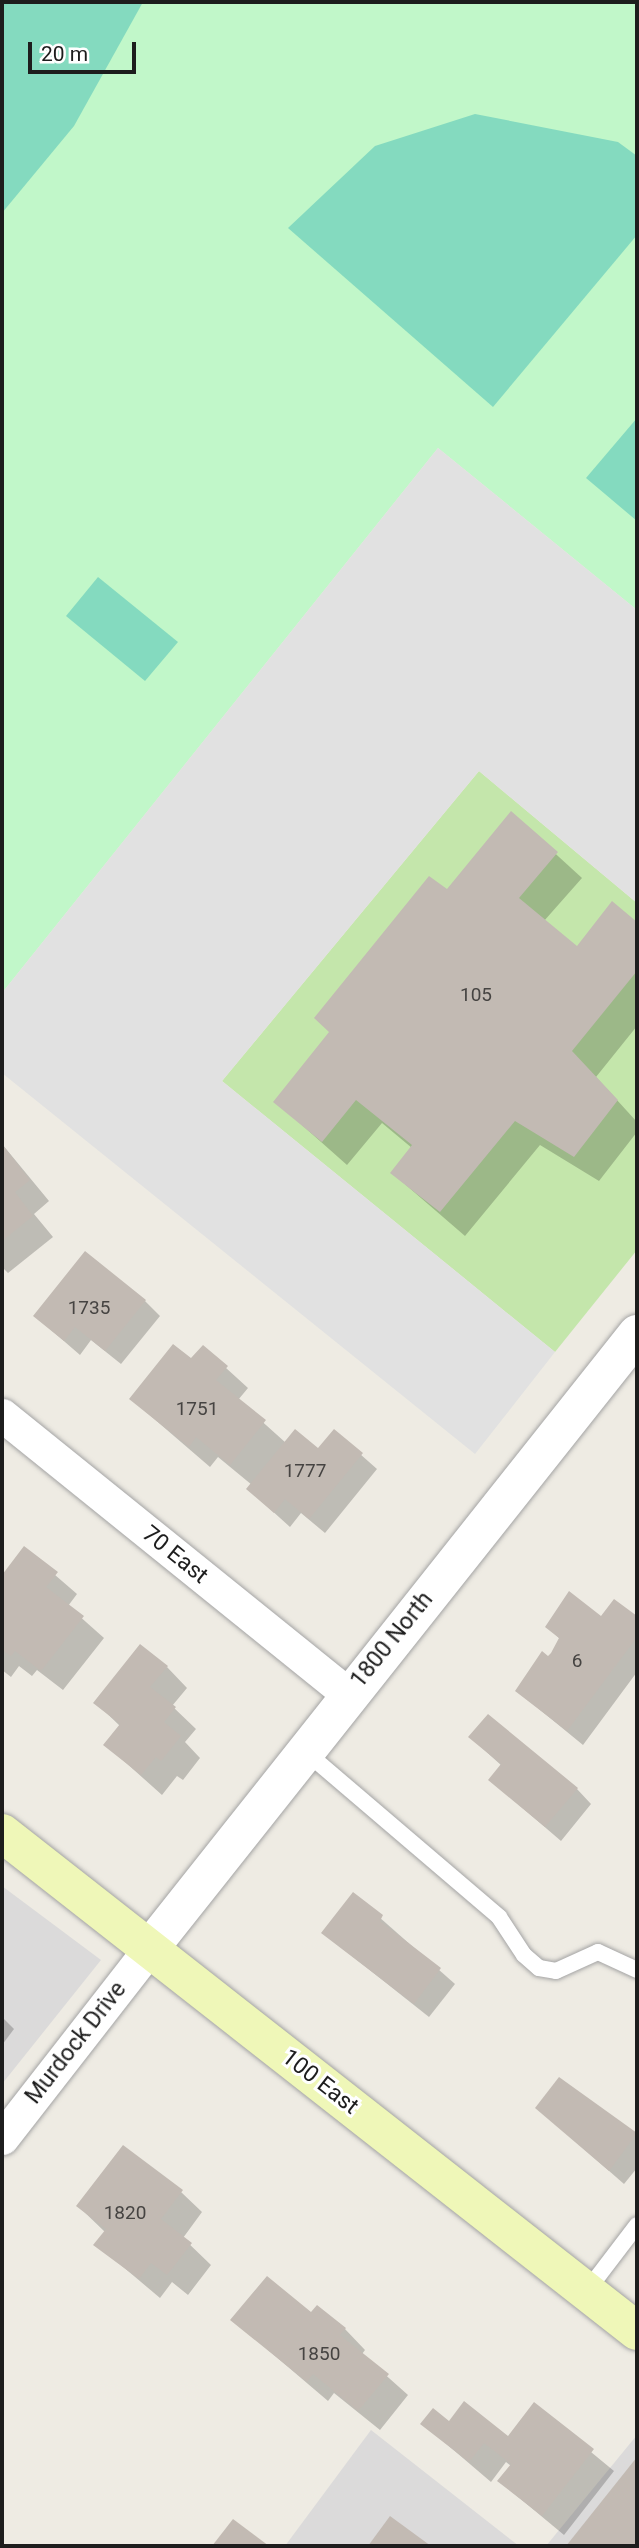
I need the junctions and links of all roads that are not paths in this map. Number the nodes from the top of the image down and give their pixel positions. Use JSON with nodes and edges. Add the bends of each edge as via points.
{"nodes":[{"id":1,"x":637,"y":1334,"type":"edge"},
{"id":2,"x":2,"y":1415,"type":"edge"},
{"id":3,"x":348,"y":1694,"type":"junction"},
{"id":4,"x":304,"y":1750,"type":"junction"},
{"id":5,"x":2,"y":1833,"type":"edge"},
{"id":6,"x":150,"y":1948,"type":"junction"},
{"id":7,"x":637,"y":1970,"type":"edge"},
{"id":8,"x":2,"y":2138,"type":"edge"},
{"id":9,"x":637,"y":2225,"type":"edge"},
{"id":10,"x":586,"y":2292,"type":"junction"},
{"id":11,"x":637,"y":2331,"type":"edge"}],
"edges":[{"from":1,"to":3,"type":"street","name":"1800 North"},
{"from":2,"to":3,"type":"street","name":"70 East"},
{"from":3,"to":4,"type":"street","name":"1800 North"},
{"from":4,"to":6,"type":"street","name":"1800 North"},
{"from":4,"to":7,"type":"lane","via":[[499,1917],[524,1955],[539,1968],[556,1971],[598,1952]]},
{"from":5,"to":6,"type":"main road","name":"100 East"},
{"from":6,"to":8,"type":"street","name":"Murdock Drive"},
{"from":6,"to":10,"type":"main road","name":"100 East"},
{"from":9,"to":10,"type":"lane"},
{"from":10,"to":11,"type":"main road","name":"100 East"}]}
